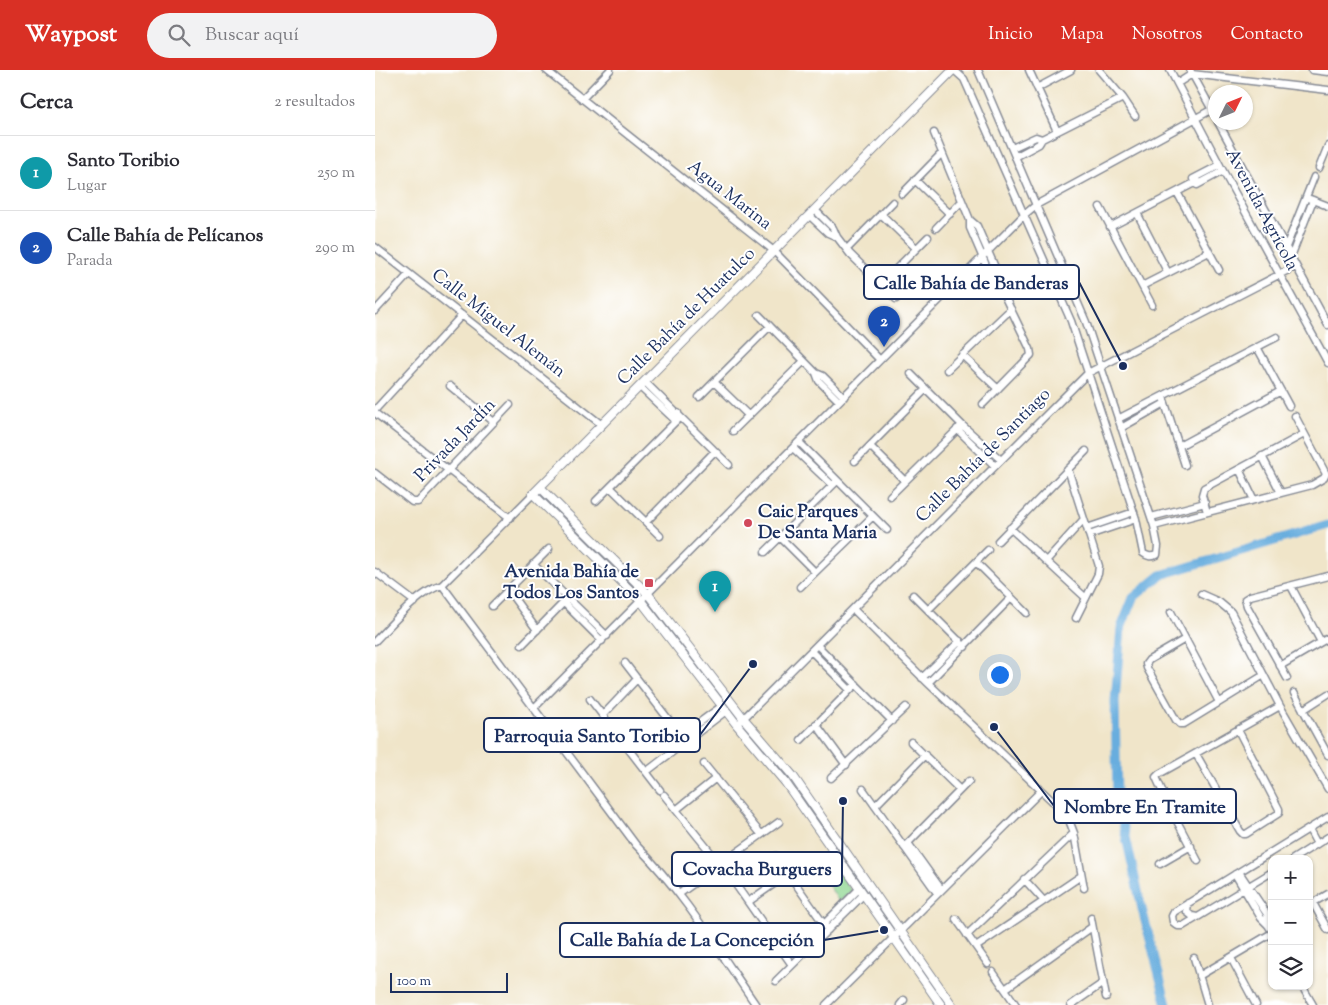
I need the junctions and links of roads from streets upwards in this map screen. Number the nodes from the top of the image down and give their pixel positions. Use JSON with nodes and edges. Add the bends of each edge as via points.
{"nodes":[{"id":1,"x":546,"y":70,"type":"edge"},
{"id":2,"x":610,"y":70,"type":"edge"},
{"id":3,"x":953,"y":70,"type":"edge"},
{"id":4,"x":978,"y":70,"type":"edge"},
{"id":5,"x":1029,"y":70,"type":"edge"},
{"id":6,"x":1071,"y":70,"type":"edge"},
{"id":7,"x":1099,"y":70,"type":"edge"},
{"id":8,"x":1170,"y":70,"type":"edge"},
{"id":9,"x":1312,"y":70,"type":"edge"},
{"id":10,"x":1191,"y":72,"type":"edge"},
{"id":11,"x":1328,"y":72,"type":"edge"},
{"id":12,"x":1178,"y":83,"type":"junction"},
{"id":13,"x":1037,"y":88,"type":"junction"},
{"id":14,"x":1328,"y":90,"type":"edge"},
{"id":15,"x":1123,"y":98,"type":"junction"},
{"id":16,"x":582,"y":99,"type":"junction"},
{"id":17,"x":1208,"y":104,"type":"edge"},
{"id":18,"x":1208,"y":112,"type":"edge"},
{"id":19,"x":1135,"y":116,"type":"dead end"},
{"id":20,"x":1195,"y":118,"type":"junction"},
{"id":21,"x":1222,"y":130,"type":"edge"},
{"id":22,"x":1057,"y":131,"type":"junction"},
{"id":23,"x":933,"y":133,"type":"dead end"},
{"id":24,"x":1042,"y":139,"type":"junction"},
{"id":25,"x":1012,"y":148,"type":"junction"},
{"id":26,"x":1327,"y":149,"type":"edge"},
{"id":27,"x":942,"y":153,"type":"junction"},
{"id":28,"x":1015,"y":157,"type":"junction"},
{"id":29,"x":1221,"y":168,"type":"junction"},
{"id":30,"x":1319,"y":168,"type":"dead end"},
{"id":31,"x":1314,"y":177,"type":"dead end"},
{"id":32,"x":915,"y":180,"type":"junction"},
{"id":33,"x":1177,"y":192,"type":"junction"},
{"id":34,"x":901,"y":194,"type":"dead end"},
{"id":35,"x":1306,"y":198,"type":"junction"},
{"id":36,"x":1313,"y":200,"type":"junction"},
{"id":37,"x":963,"y":201,"type":"junction"},
{"id":38,"x":893,"y":202,"type":"dead end"},
{"id":39,"x":1036,"y":205,"type":"junction"},
{"id":40,"x":1100,"y":207,"type":"dead end"},
{"id":41,"x":1327,"y":207,"type":"edge"},
{"id":42,"x":812,"y":213,"type":"junction"},
{"id":43,"x":881,"y":214,"type":"junction"},
{"id":44,"x":950,"y":214,"type":"junction"},
{"id":45,"x":1137,"y":214,"type":"junction"},
{"id":46,"x":1024,"y":215,"type":"junction"},
{"id":47,"x":970,"y":220,"type":"junction"},
{"id":48,"x":1110,"y":227,"type":"junction"},
{"id":49,"x":936,"y":228,"type":"dead end"},
{"id":50,"x":928,"y":237,"type":"dead end"},
{"id":51,"x":1286,"y":247,"type":"junction"},
{"id":52,"x":375,"y":248,"type":"edge"},
{"id":53,"x":847,"y":248,"type":"junction"},
{"id":54,"x":916,"y":248,"type":"junction"},
{"id":55,"x":775,"y":251,"type":"junction"},
{"id":56,"x":988,"y":251,"type":"junction"},
{"id":57,"x":1209,"y":252,"type":"junction"},
{"id":58,"x":983,"y":257,"type":"junction"},
{"id":59,"x":1291,"y":257,"type":"junction"},
{"id":60,"x":1296,"y":266,"type":"junction"},
{"id":61,"x":1219,"y":270,"type":"dead end"},
{"id":62,"x":1168,"y":273,"type":"junction"},
{"id":63,"x":409,"y":274,"type":"junction"},
{"id":64,"x":1279,"y":274,"type":"junction"},
{"id":65,"x":881,"y":284,"type":"junction"},
{"id":66,"x":1142,"y":286,"type":"junction"},
{"id":67,"x":1001,"y":289,"type":"junction"},
{"id":68,"x":896,"y":299,"type":"dead end"},
{"id":69,"x":1152,"y":305,"type":"dead end"},
{"id":70,"x":1011,"y":309,"type":"junction"},
{"id":71,"x":375,"y":311,"type":"edge"},
{"id":72,"x":462,"y":315,"type":"junction"},
{"id":73,"x":759,"y":315,"type":"dead end"},
{"id":74,"x":1328,"y":325,"type":"edge"},
{"id":75,"x":770,"y":326,"type":"junction"},
{"id":76,"x":1277,"y":337,"type":"dead end"},
{"id":77,"x":1257,"y":347,"type":"junction"},
{"id":78,"x":962,"y":355,"type":"junction"},
{"id":79,"x":880,"y":360,"type":"junction"},
{"id":80,"x":804,"y":361,"type":"junction"},
{"id":81,"x":1328,"y":363,"type":"edge"},
{"id":82,"x":1101,"y":367,"type":"junction"},
{"id":83,"x":947,"y":370,"type":"dead end"},
{"id":84,"x":1088,"y":373,"type":"junction"},
{"id":85,"x":911,"y":374,"type":"dead end"},
{"id":86,"x":715,"y":382,"type":"junction"},
{"id":87,"x":643,"y":384,"type":"junction"},
{"id":88,"x":450,"y":386,"type":"dead end"},
{"id":89,"x":926,"y":389,"type":"junction"},
{"id":90,"x":998,"y":389,"type":"junction"},
{"id":91,"x":1281,"y":391,"type":"junction"},
{"id":92,"x":699,"y":397,"type":"dead end"},
{"id":93,"x":842,"y":399,"type":"junction"},
{"id":94,"x":1164,"y":400,"type":"junction"},
{"id":95,"x":983,"y":404,"type":"dead end"},
{"id":96,"x":510,"y":405,"type":"dead end"},
{"id":97,"x":1289,"y":406,"type":"dead end"},
{"id":98,"x":375,"y":411,"type":"edge"},
{"id":99,"x":749,"y":416,"type":"junction"},
{"id":100,"x":1295,"y":416,"type":"dead end"},
{"id":101,"x":1118,"y":419,"type":"junction"},
{"id":102,"x":679,"y":420,"type":"junction"},
{"id":103,"x":494,"y":422,"type":"junction"},
{"id":104,"x":602,"y":425,"type":"junction"},
{"id":105,"x":959,"y":427,"type":"junction"},
{"id":106,"x":1121,"y":428,"type":"junction"},
{"id":107,"x":733,"y":432,"type":"dead end"},
{"id":108,"x":1304,"y":434,"type":"junction"},
{"id":109,"x":799,"y":442,"type":"junction"},
{"id":110,"x":870,"y":446,"type":"junction"},
{"id":111,"x":1179,"y":446,"type":"junction"},
{"id":112,"x":793,"y":448,"type":"junction"},
{"id":113,"x":715,"y":451,"type":"junction"},
{"id":114,"x":1086,"y":451,"type":"dead end"},
{"id":115,"x":1262,"y":456,"type":"junction"},
{"id":116,"x":1001,"y":460,"type":"junction"},
{"id":117,"x":855,"y":461,"type":"dead end"},
{"id":118,"x":729,"y":465,"type":"dead end"},
{"id":119,"x":1185,"y":465,"type":"dead end"},
{"id":120,"x":995,"y":466,"type":"junction"},
{"id":121,"x":1239,"y":469,"type":"junction"},
{"id":122,"x":448,"y":470,"type":"junction"},
{"id":123,"x":1068,"y":470,"type":"junction"},
{"id":124,"x":375,"y":473,"type":"edge"},
{"id":125,"x":1327,"y":475,"type":"edge"},
{"id":126,"x":905,"y":481,"type":"junction"},
{"id":127,"x":835,"y":483,"type":"junction"},
{"id":128,"x":540,"y":487,"type":"junction"},
{"id":129,"x":610,"y":487,"type":"junction"},
{"id":130,"x":1281,"y":493,"type":"junction"},
{"id":131,"x":533,"y":494,"type":"junction"},
{"id":132,"x":890,"y":496,"type":"dead end"},
{"id":133,"x":1254,"y":500,"type":"junction"},
{"id":134,"x":596,"y":501,"type":"dead end"},
{"id":135,"x":1205,"y":503,"type":"junction"},
{"id":136,"x":1134,"y":512,"type":"junction"},
{"id":137,"x":1207,"y":512,"type":"junction"},
{"id":138,"x":873,"y":516,"type":"junction"},
{"id":139,"x":1151,"y":517,"type":"junction"},
{"id":140,"x":510,"y":518,"type":"junction"},
{"id":141,"x":1084,"y":519,"type":"junction"},
{"id":142,"x":1136,"y":519,"type":"junction"},
{"id":143,"x":646,"y":522,"type":"junction"},
{"id":144,"x":1154,"y":526,"type":"junction"},
{"id":145,"x":1010,"y":528,"type":"junction"},
{"id":146,"x":1087,"y":528,"type":"junction"},
{"id":147,"x":887,"y":530,"type":"dead end"},
{"id":148,"x":1089,"y":535,"type":"junction"},
{"id":149,"x":660,"y":536,"type":"dead end"},
{"id":150,"x":780,"y":537,"type":"junction"},
{"id":151,"x":998,"y":541,"type":"dead end"},
{"id":152,"x":549,"y":549,"type":"dead end"},
{"id":153,"x":989,"y":550,"type":"dead end"},
{"id":154,"x":765,"y":552,"type":"dead end"},
{"id":155,"x":1046,"y":561,"type":"junction"},
{"id":156,"x":976,"y":562,"type":"junction"},
{"id":157,"x":533,"y":564,"type":"junction"},
{"id":158,"x":375,"y":572,"type":"edge"},
{"id":159,"x":815,"y":572,"type":"junction"},
{"id":160,"x":1328,"y":576,"type":"edge"},
{"id":161,"x":442,"y":585,"type":"junction"},
{"id":162,"x":1291,"y":586,"type":"junction"},
{"id":163,"x":800,"y":587,"type":"dead end"},
{"id":164,"x":507,"y":590,"type":"junction"},
{"id":165,"x":648,"y":594,"type":"junction"},
{"id":166,"x":1201,"y":594,"type":"dead end"},
{"id":167,"x":913,"y":595,"type":"dead end"},
{"id":168,"x":1011,"y":598,"type":"junction"},
{"id":169,"x":1086,"y":598,"type":"junction"},
{"id":170,"x":566,"y":600,"type":"junction"},
{"id":171,"x":415,"y":602,"type":"junction"},
{"id":172,"x":641,"y":602,"type":"junction"},
{"id":173,"x":492,"y":606,"type":"dead end"},
{"id":174,"x":853,"y":609,"type":"junction"},
{"id":175,"x":928,"y":610,"type":"junction"},
{"id":176,"x":1171,"y":612,"type":"dead end"},
{"id":177,"x":1027,"y":613,"type":"dead end"},
{"id":178,"x":1076,"y":618,"type":"dead end"},
{"id":179,"x":537,"y":630,"type":"junction"},
{"id":180,"x":604,"y":638,"type":"junction"},
{"id":181,"x":1328,"y":638,"type":"edge"},
{"id":182,"x":1185,"y":639,"type":"junction"},
{"id":183,"x":375,"y":641,"type":"edge"},
{"id":184,"x":960,"y":641,"type":"junction"},
{"id":185,"x":1321,"y":642,"type":"junction"},
{"id":186,"x":522,"y":645,"type":"dead end"},
{"id":187,"x":817,"y":645,"type":"junction"},
{"id":188,"x":965,"y":646,"type":"junction"},
{"id":189,"x":811,"y":651,"type":"junction"},
{"id":190,"x":625,"y":663,"type":"dead end"},
{"id":191,"x":1280,"y":666,"type":"junction"},
{"id":192,"x":1264,"y":675,"type":"junction"},
{"id":193,"x":923,"y":678,"type":"junction"},
{"id":194,"x":1287,"y":678,"type":"dead end"},
{"id":195,"x":637,"y":679,"type":"junction"},
{"id":196,"x":928,"y":683,"type":"junction"},
{"id":197,"x":856,"y":684,"type":"junction"},
{"id":198,"x":850,"y":690,"type":"junction"},
{"id":199,"x":1294,"y":693,"type":"dead end"},
{"id":200,"x":1328,"y":694,"type":"edge"},
{"id":201,"x":590,"y":699,"type":"dead end"},
{"id":202,"x":1219,"y":702,"type":"junction"},
{"id":203,"x":1280,"y":706,"type":"junction"},
{"id":204,"x":906,"y":707,"type":"dead end"},
{"id":205,"x":534,"y":708,"type":"junction"},
{"id":206,"x":724,"y":708,"type":"junction"},
{"id":207,"x":1303,"y":710,"type":"junction"},
{"id":208,"x":603,"y":715,"type":"junction"},
{"id":209,"x":744,"y":719,"type":"junction"},
{"id":210,"x":892,"y":721,"type":"junction"},
{"id":211,"x":817,"y":724,"type":"junction"},
{"id":212,"x":737,"y":725,"type":"junction"},
{"id":213,"x":1238,"y":730,"type":"junction"},
{"id":214,"x":684,"y":739,"type":"junction"},
{"id":215,"x":801,"y":740,"type":"dead end"},
{"id":216,"x":911,"y":742,"type":"dead end"},
{"id":217,"x":1196,"y":754,"type":"junction"},
{"id":218,"x":925,"y":755,"type":"junction"},
{"id":219,"x":1328,"y":755,"type":"edge"},
{"id":220,"x":704,"y":764,"type":"dead end"},
{"id":221,"x":846,"y":765,"type":"junction"},
{"id":222,"x":646,"y":772,"type":"junction"},
{"id":223,"x":716,"y":778,"type":"junction"},
{"id":224,"x":831,"y":778,"type":"dead end"},
{"id":225,"x":969,"y":781,"type":"dead end"},
{"id":226,"x":1328,"y":788,"type":"edge"},
{"id":227,"x":863,"y":789,"type":"dead end"},
{"id":228,"x":960,"y":790,"type":"junction"},
{"id":229,"x":1041,"y":791,"type":"junction"},
{"id":230,"x":1168,"y":804,"type":"junction"},
{"id":231,"x":875,"y":806,"type":"junction"},
{"id":232,"x":676,"y":810,"type":"junction"},
{"id":233,"x":1158,"y":810,"type":"dead end"},
{"id":234,"x":1328,"y":817,"type":"edge"},
{"id":235,"x":779,"y":822,"type":"dead end"},
{"id":236,"x":1309,"y":829,"type":"junction"},
{"id":237,"x":1074,"y":832,"type":"junction"},
{"id":238,"x":761,"y":834,"type":"junction"},
{"id":239,"x":1328,"y":837,"type":"edge"},
{"id":240,"x":1317,"y":844,"type":"junction"},
{"id":241,"x":906,"y":845,"type":"junction"},
{"id":242,"x":1191,"y":846,"type":"junction"},
{"id":243,"x":1299,"y":855,"type":"edge"},
{"id":244,"x":776,"y":856,"type":"dead end"},
{"id":245,"x":715,"y":858,"type":"junction"},
{"id":246,"x":1199,"y":861,"type":"dead end"},
{"id":247,"x":719,"y":864,"type":"junction"},
{"id":248,"x":1160,"y":864,"type":"dead end"},
{"id":249,"x":1237,"y":873,"type":"junction"},
{"id":250,"x":788,"y":874,"type":"junction"},
{"id":251,"x":1268,"y":874,"type":"edge"},
{"id":252,"x":1081,"y":876,"type":"junction"},
{"id":253,"x":1025,"y":879,"type":"junction"},
{"id":254,"x":736,"y":885,"type":"dead end"},
{"id":255,"x":674,"y":887,"type":"junction"},
{"id":256,"x":1246,"y":887,"type":"junction"},
{"id":257,"x":1084,"y":888,"type":"dead end"},
{"id":258,"x":862,"y":891,"type":"junction"},
{"id":259,"x":939,"y":891,"type":"junction"},
{"id":260,"x":679,"y":894,"type":"junction"},
{"id":261,"x":1328,"y":894,"type":"edge"},
{"id":262,"x":1044,"y":901,"type":"junction"},
{"id":263,"x":748,"y":902,"type":"junction"},
{"id":264,"x":1188,"y":903,"type":"junction"},
{"id":265,"x":1313,"y":903,"type":"edge"},
{"id":266,"x":1313,"y":907,"type":"edge"},
{"id":267,"x":1198,"y":917,"type":"junction"},
{"id":268,"x":1091,"y":918,"type":"dead end"},
{"id":269,"x":956,"y":919,"type":"dead end"},
{"id":270,"x":1268,"y":924,"type":"edge"},
{"id":271,"x":826,"y":927,"type":"junction"},
{"id":272,"x":1092,"y":927,"type":"junction"},
{"id":273,"x":901,"y":930,"type":"junction"},
{"id":274,"x":1328,"y":930,"type":"edge"},
{"id":275,"x":967,"y":935,"type":"junction"},
{"id":276,"x":1268,"y":935,"type":"edge"},
{"id":277,"x":894,"y":936,"type":"junction"},
{"id":278,"x":976,"y":947,"type":"junction"},
{"id":279,"x":1194,"y":958,"type":"dead end"},
{"id":280,"x":1231,"y":958,"type":"junction"},
{"id":281,"x":988,"y":964,"type":"dead end"},
{"id":282,"x":792,"y":965,"type":"junction"},
{"id":283,"x":993,"y":972,"type":"dead end"},
{"id":284,"x":1199,"y":976,"type":"junction"},
{"id":285,"x":776,"y":981,"type":"dead end"},
{"id":286,"x":1103,"y":983,"type":"junction"},
{"id":287,"x":1005,"y":989,"type":"junction"},
{"id":288,"x":1304,"y":990,"type":"edge"},
{"id":289,"x":1105,"y":997,"type":"dead end"},
{"id":290,"x":756,"y":1005,"type":"edge"},
{"id":291,"x":826,"y":1005,"type":"edge"},
{"id":292,"x":941,"y":1005,"type":"edge"},
{"id":293,"x":952,"y":1005,"type":"edge"},
{"id":294,"x":1016,"y":1005,"type":"edge"},
{"id":295,"x":1071,"y":1005,"type":"edge"},
{"id":296,"x":1208,"y":1005,"type":"edge"},
{"id":297,"x":1256,"y":1005,"type":"edge"},
{"id":298,"x":1313,"y":1005,"type":"edge"}],
"edges":[{"from":1,"to":16,"type":"street","name":"Agua Marina"},
{"from":2,"to":16,"type":"street"},
{"from":3,"to":42,"type":"street","name":"Calle Bahía de Huatulco"},
{"from":3,"to":46,"type":"street","via":[[964,79]]},
{"from":4,"to":25,"type":"street"},
{"from":5,"to":13,"type":"street"},
{"from":6,"to":13,"type":"street"},
{"from":7,"to":15,"type":"street"},
{"from":8,"to":12,"type":"street","name":"Avenida Agrícola"},
{"from":9,"to":11,"type":"street"},
{"from":10,"to":12,"type":"street"},
{"from":10,"to":14,"type":"street"},
{"from":10,"to":17,"type":"street"},
{"from":12,"to":20,"type":"street","name":"Avenida Agrícola"},
{"from":13,"to":22,"type":"street"},
{"from":15,"to":19,"type":"street"},
{"from":15,"to":22,"type":"street"},
{"from":16,"to":55,"type":"street","name":"Agua Marina"},
{"from":18,"to":20,"type":"street"},
{"from":20,"to":29,"type":"street","name":"Avenida Agrícola"},
{"from":20,"to":39,"type":"street"},
{"from":21,"to":51,"type":"street","name":"Avenida Agrícola"},
{"from":22,"to":24,"type":"street"},
{"from":23,"to":27,"type":"street"},
{"from":24,"to":25,"type":"street","via":[[1036,137]]},
{"from":24,"to":28,"type":"street"},
{"from":25,"to":28,"type":"street"},
{"from":26,"to":30,"type":"street"},
{"from":27,"to":32,"type":"street"},
{"from":27,"to":37,"type":"street"},
{"from":28,"to":39,"type":"street"},
{"from":29,"to":33,"type":"street","via":[[1193,179],[1198,181]]},
{"from":29,"to":64,"type":"street","name":"Avenida Agrícola"},
{"from":31,"to":35,"type":"street"},
{"from":32,"to":34,"type":"street"},
{"from":32,"to":44,"type":"street"},
{"from":33,"to":45,"type":"street"},
{"from":33,"to":57,"type":"street"},
{"from":35,"to":36,"type":"street"},
{"from":35,"to":51,"type":"street"},
{"from":36,"to":41,"type":"street"},
{"from":36,"to":59,"type":"street"},
{"from":37,"to":44,"type":"street"},
{"from":37,"to":47,"type":"street"},
{"from":38,"to":43,"type":"street"},
{"from":39,"to":46,"type":"street"},
{"from":39,"to":82,"type":"street","via":[[1086,322]]},
{"from":40,"to":48,"type":"street"},
{"from":42,"to":53,"type":"street","via":[[833,228]]},
{"from":42,"to":55,"type":"street","name":"Calle Bahía de Huatulco"},
{"from":43,"to":53,"type":"street"},
{"from":43,"to":54,"type":"street"},
{"from":44,"to":49,"type":"street"},
{"from":45,"to":48,"type":"street"},
{"from":45,"to":62,"type":"street"},
{"from":46,"to":56,"type":"street"},
{"from":46,"to":84,"type":"street","via":[[1071,321]]},
{"from":47,"to":56,"type":"street","via":[[977,226]]},
{"from":47,"to":58,"type":"street","via":[[970,228]]},
{"from":48,"to":66,"type":"street"},
{"from":50,"to":54,"type":"street"},
{"from":51,"to":59,"type":"street","name":"Avenida Agrícola"},
{"from":52,"to":63,"type":"street","name":"Calle Miguel Alemán"},
{"from":53,"to":65,"type":"street"},
{"from":54,"to":65,"type":"street"},
{"from":55,"to":79,"type":"street","name":"Agua Marina"},
{"from":55,"to":87,"type":"street","name":"Calle Bahía de Huatulco"},
{"from":56,"to":58,"type":"street"},
{"from":56,"to":67,"type":"street"},
{"from":57,"to":61,"type":"street"},
{"from":57,"to":62,"type":"street"},
{"from":58,"to":67,"type":"street","via":[[995,286]]},
{"from":58,"to":79,"type":"street"},
{"from":59,"to":60,"type":"street","name":"Avenida Agrícola"},
{"from":60,"to":64,"type":"street","name":"Calle Bahía de Santiago"},
{"from":60,"to":74,"type":"street","name":"Avenida Agrícola"},
{"from":62,"to":66,"type":"street"},
{"from":63,"to":71,"type":"street"},
{"from":63,"to":72,"type":"street","name":"Calle Miguel Alemán"},
{"from":64,"to":81,"type":"street","name":"Avenida Agrícola"},
{"from":64,"to":82,"type":"street","name":"Calle Bahía de Santiago"},
{"from":65,"to":68,"type":"street"},
{"from":66,"to":69,"type":"street"},
{"from":67,"to":70,"type":"street"},
{"from":70,"to":78,"type":"street"},
{"from":70,"to":90,"type":"street","via":[[1031,355]]},
{"from":72,"to":98,"type":"street"},
{"from":72,"to":104,"type":"street","name":"Calle Miguel Alemán"},
{"from":73,"to":75,"type":"street"},
{"from":75,"to":80,"type":"street"},
{"from":75,"to":86,"type":"street"},
{"from":76,"to":77,"type":"street"},
{"from":77,"to":91,"type":"street"},
{"from":77,"to":94,"type":"street"},
{"from":78,"to":83,"type":"street"},
{"from":78,"to":90,"type":"street"},
{"from":79,"to":93,"type":"street"},
{"from":80,"to":93,"type":"street","via":[[816,372],[819,381]]},
{"from":80,"to":99,"type":"street"},
{"from":82,"to":84,"type":"street","name":"Calle Bahía de Santiago"},
{"from":82,"to":101,"type":"street"},
{"from":84,"to":116,"type":"street","name":"Calle Bahía de Santiago"},
{"from":84,"to":136,"type":"street"},
{"from":85,"to":89,"type":"street"},
{"from":86,"to":92,"type":"street"},
{"from":86,"to":99,"type":"street"},
{"from":87,"to":102,"type":"street"},
{"from":87,"to":102,"type":"street","via":[[678,413]]},
{"from":87,"to":104,"type":"street","name":"Calle Bahía de Huatulco"},
{"from":88,"to":103,"type":"street"},
{"from":89,"to":105,"type":"street"},
{"from":89,"to":110,"type":"street"},
{"from":90,"to":95,"type":"street"},
{"from":91,"to":97,"type":"street"},
{"from":91,"to":111,"type":"street"},
{"from":93,"to":109,"type":"street"},
{"from":94,"to":101,"type":"street"},
{"from":94,"to":106,"type":"street"},
{"from":94,"to":111,"type":"street"},
{"from":96,"to":103,"type":"street","name":"Privada Jardín"},
{"from":98,"to":122,"type":"street"},
{"from":99,"to":107,"type":"street"},
{"from":100,"to":108,"type":"street"},
{"from":101,"to":106,"type":"street"},
{"from":102,"to":113,"type":"street"},
{"from":102,"to":129,"type":"street"},
{"from":103,"to":122,"type":"street","name":"Privada Jardín"},
{"from":104,"to":128,"type":"street","name":"Calle Bahía de Huatulco"},
{"from":105,"to":116,"type":"street"},
{"from":105,"to":120,"type":"street"},
{"from":105,"to":126,"type":"street"},
{"from":106,"to":139,"type":"street"},
{"from":108,"to":115,"type":"street"},
{"from":108,"to":125,"type":"street"},
{"from":109,"to":112,"type":"street"},
{"from":109,"to":127,"type":"street"},
{"from":110,"to":117,"type":"street"},
{"from":110,"to":126,"type":"street"},
{"from":111,"to":119,"type":"street"},
{"from":112,"to":127,"type":"street"},
{"from":112,"to":165,"type":"street"},
{"from":113,"to":118,"type":"street"},
{"from":113,"to":143,"type":"street"},
{"from":114,"to":123,"type":"street"},
{"from":115,"to":121,"type":"street"},
{"from":115,"to":130,"type":"street"},
{"from":116,"to":120,"type":"street","name":"Calle Bahía de Santiago"},
{"from":120,"to":174,"type":"street","name":"Calle Bahía de Santiago"},
{"from":121,"to":133,"type":"street"},
{"from":121,"to":135,"type":"street","via":[[1204,488],[1201,494]]},
{"from":122,"to":124,"type":"street","name":"Privada Jardín","via":[[415,503]]},
{"from":122,"to":140,"type":"street"},
{"from":123,"to":141,"type":"street"},
{"from":123,"to":145,"type":"street"},
{"from":125,"to":130,"type":"street","via":[[1312,485]]},
{"from":126,"to":132,"type":"street"},
{"from":127,"to":138,"type":"street"},
{"from":127,"to":150,"type":"street"},
{"from":128,"to":131,"type":"street","name":"Calle Bahía de Huatulco"},
{"from":128,"to":165,"type":"street"},
{"from":129,"to":134,"type":"street"},
{"from":129,"to":143,"type":"street"},
{"from":130,"to":133,"type":"street"},
{"from":131,"to":140,"type":"street","name":"Calle Bahía de Huatulco"},
{"from":131,"to":172,"type":"street"},
{"from":133,"to":137,"type":"street"},
{"from":135,"to":137,"type":"street"},
{"from":135,"to":139,"type":"street"},
{"from":136,"to":142,"type":"street"},
{"from":136,"to":146,"type":"street"},
{"from":137,"to":144,"type":"street"},
{"from":138,"to":147,"type":"street"},
{"from":138,"to":159,"type":"street"},
{"from":139,"to":144,"type":"street"},
{"from":140,"to":161,"type":"street","name":"Calle Bahía de Huatulco"},
{"from":141,"to":146,"type":"street"},
{"from":141,"to":155,"type":"street"},
{"from":142,"to":144,"type":"street","via":[[1143,553],[1152,557],[1157,555],[1158,546]]},
{"from":142,"to":148,"type":"street"},
{"from":143,"to":149,"type":"street"},
{"from":145,"to":151,"type":"street"},
{"from":145,"to":155,"type":"street"},
{"from":146,"to":148,"type":"street"},
{"from":148,"to":169,"type":"street","via":[[1099,569]]},
{"from":150,"to":154,"type":"street"},
{"from":150,"to":159,"type":"street"},
{"from":152,"to":157,"type":"street"},
{"from":153,"to":156,"type":"street"},
{"from":155,"to":169,"type":"street"},
{"from":156,"to":168,"type":"street"},
{"from":156,"to":175,"type":"street"},
{"from":157,"to":164,"type":"street"},
{"from":157,"to":170,"type":"street"},
{"from":158,"to":171,"type":"street"},
{"from":159,"to":163,"type":"street"},
{"from":160,"to":162,"type":"street"},
{"from":161,"to":171,"type":"street","name":"Calle Bahía de Huatulco"},
{"from":161,"to":205,"type":"street"},
{"from":162,"to":185,"type":"street"},
{"from":162,"to":191,"type":"street","via":[[1245,600]]},
{"from":164,"to":173,"type":"street"},
{"from":164,"to":179,"type":"street"},
{"from":165,"to":172,"type":"street"},
{"from":165,"to":209,"type":"street"},
{"from":166,"to":192,"type":"street","via":[[1231,612]]},
{"from":167,"to":175,"type":"street"},
{"from":168,"to":177,"type":"street"},
{"from":168,"to":188,"type":"street"},
{"from":169,"to":178,"type":"street"},
{"from":170,"to":179,"type":"street"},
{"from":170,"to":180,"type":"street"},
{"from":171,"to":183,"type":"street","name":"Calle Bahía de Huatulco"},
{"from":172,"to":180,"type":"street"},
{"from":172,"to":206,"type":"street"},
{"from":174,"to":187,"type":"street","name":"Calle Bahía de Santiago"},
{"from":174,"to":193,"type":"street"},
{"from":175,"to":184,"type":"street"},
{"from":176,"to":182,"type":"street"},
{"from":179,"to":186,"type":"street"},
{"from":180,"to":205,"type":"street"},
{"from":181,"to":185,"type":"street"},
{"from":182,"to":202,"type":"street"},
{"from":182,"to":202,"type":"street","via":[[1149,660],[1147,668],[1180,724]]},
{"from":184,"to":188,"type":"street"},
{"from":184,"to":193,"type":"street"},
{"from":185,"to":191,"type":"street"},
{"from":187,"to":189,"type":"street","name":"Calle Bahía de Santiago"},
{"from":187,"to":197,"type":"street"},
{"from":188,"to":196,"type":"street"},
{"from":189,"to":198,"type":"street"},
{"from":189,"to":209,"type":"street","name":"Calle Bahía de Santiago"},
{"from":190,"to":195,"type":"street"},
{"from":191,"to":194,"type":"street"},
{"from":192,"to":202,"type":"street"},
{"from":192,"to":203,"type":"street"},
{"from":193,"to":196,"type":"street"},
{"from":195,"to":208,"type":"street"},
{"from":195,"to":214,"type":"street"},
{"from":196,"to":229,"type":"street"},
{"from":197,"to":198,"type":"street"},
{"from":197,"to":210,"type":"street"},
{"from":198,"to":211,"type":"street"},
{"from":199,"to":207,"type":"street"},
{"from":200,"to":207,"type":"street"},
{"from":201,"to":208,"type":"street"},
{"from":203,"to":213,"type":"street"},
{"from":203,"to":226,"type":"street"},
{"from":204,"to":210,"type":"street"},
{"from":205,"to":255,"type":"street","via":[[636,845]]},
{"from":206,"to":212,"type":"street"},
{"from":206,"to":214,"type":"street"},
{"from":207,"to":219,"type":"street"},
{"from":208,"to":222,"type":"street"},
{"from":209,"to":212,"type":"street","name":"Calle Bahía de Santiago"},
{"from":209,"to":273,"type":"street","via":[[793,776]]},
{"from":210,"to":221,"type":"street"},
{"from":211,"to":215,"type":"street"},
{"from":211,"to":221,"type":"street"},
{"from":212,"to":258,"type":"street","via":[[785,782]]},
{"from":213,"to":217,"type":"street"},
{"from":213,"to":217,"type":"street","via":[[1279,809],[1279,813],[1246,834],[1239,831]]},
{"from":214,"to":222,"type":"street"},
{"from":216,"to":218,"type":"street"},
{"from":217,"to":230,"type":"street","via":[[1156,777]]},
{"from":218,"to":228,"type":"street"},
{"from":218,"to":231,"type":"street"},
{"from":220,"to":223,"type":"street"},
{"from":221,"to":224,"type":"street"},
{"from":222,"to":232,"type":"street"},
{"from":223,"to":232,"type":"street"},
{"from":223,"to":238,"type":"street"},
{"from":225,"to":228,"type":"street"},
{"from":227,"to":231,"type":"street"},
{"from":228,"to":241,"type":"street"},
{"from":229,"to":237,"type":"street","via":[[1067,815]]},
{"from":229,"to":259,"type":"street"},
{"from":230,"to":233,"type":"street"},
{"from":230,"to":242,"type":"street"},
{"from":231,"to":241,"type":"street"},
{"from":232,"to":245,"type":"street"},
{"from":234,"to":236,"type":"street"},
{"from":235,"to":238,"type":"street"},
{"from":236,"to":240,"type":"street"},
{"from":236,"to":249,"type":"street"},
{"from":237,"to":252,"type":"street"},
{"from":237,"to":253,"type":"street"},
{"from":238,"to":247,"type":"street"},
{"from":239,"to":240,"type":"street"},
{"from":240,"to":243,"type":"street"},
{"from":241,"to":259,"type":"street"},
{"from":242,"to":246,"type":"street"},
{"from":242,"to":248,"type":"street"},
{"from":244,"to":250,"type":"street"},
{"from":245,"to":247,"type":"street"},
{"from":245,"to":255,"type":"street"},
{"from":247,"to":260,"type":"street"},
{"from":249,"to":256,"type":"street"},
{"from":249,"to":264,"type":"street"},
{"from":250,"to":263,"type":"street"},
{"from":250,"to":271,"type":"street"},
{"from":251,"to":256,"type":"street"},
{"from":252,"to":257,"type":"street"},
{"from":252,"to":262,"type":"street"},
{"from":253,"to":262,"type":"street"},
{"from":253,"to":275,"type":"street"},
{"from":254,"to":263,"type":"street"},
{"from":255,"to":260,"type":"street"},
{"from":256,"to":267,"type":"street"},
{"from":256,"to":270,"type":"street","via":[[1267,914]]},
{"from":258,"to":271,"type":"street"},
{"from":258,"to":277,"type":"street"},
{"from":259,"to":273,"type":"street"},
{"from":260,"to":290,"type":"street"},
{"from":261,"to":265,"type":"street"},
{"from":262,"to":278,"type":"street"},
{"from":263,"to":282,"type":"street"},
{"from":264,"to":267,"type":"street","via":[[1187,912]]},
{"from":264,"to":267,"type":"street","via":[[1173,914],[1174,924],[1183,926]]},
{"from":266,"to":274,"type":"street"},
{"from":268,"to":272,"type":"street"},
{"from":269,"to":275,"type":"street"},
{"from":271,"to":282,"type":"street"},
{"from":272,"to":286,"type":"street"},
{"from":272,"to":287,"type":"street"},
{"from":273,"to":277,"type":"street"},
{"from":273,"to":293,"type":"street"},
{"from":275,"to":278,"type":"street"},
{"from":276,"to":280,"type":"street"},
{"from":277,"to":291,"type":"street"},
{"from":277,"to":292,"type":"street"},
{"from":278,"to":281,"type":"street"},
{"from":279,"to":284,"type":"street"},
{"from":280,"to":284,"type":"street"},
{"from":280,"to":297,"type":"street"},
{"from":282,"to":285,"type":"street"},
{"from":283,"to":287,"type":"street"},
{"from":284,"to":296,"type":"street"},
{"from":286,"to":289,"type":"street"},
{"from":286,"to":295,"type":"street"},
{"from":287,"to":294,"type":"street"},
{"from":288,"to":298,"type":"street"}]}
